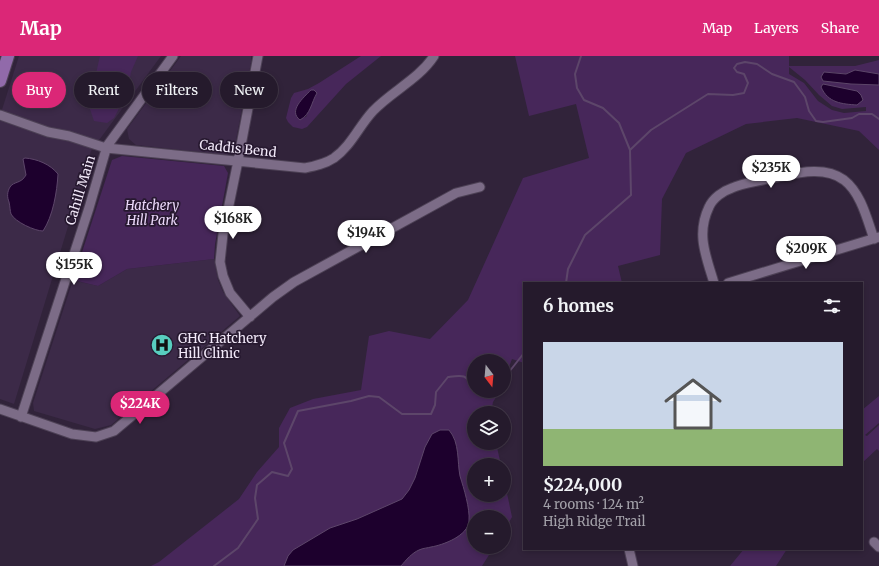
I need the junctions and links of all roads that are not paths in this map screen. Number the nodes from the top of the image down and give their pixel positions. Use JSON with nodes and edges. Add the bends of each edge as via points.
{"nodes":[{"id":1,"x":8,"y":56,"type":"edge"},
{"id":2,"x":173,"y":56,"type":"edge"},
{"id":3,"x":258,"y":56,"type":"edge"},
{"id":4,"x":434,"y":56,"type":"edge"},
{"id":5,"x":0,"y":81,"type":"edge"},
{"id":6,"x":0,"y":116,"type":"edge"},
{"id":7,"x":106,"y":148,"type":"junction"},
{"id":8,"x":238,"y":160,"type":"junction"},
{"id":9,"x":480,"y":187,"type":"dead end"},
{"id":10,"x":876,"y":238,"type":"edge"},
{"id":11,"x":714,"y":282,"type":"edge"},
{"id":12,"x":731,"y":282,"type":"edge"},
{"id":13,"x":250,"y":317,"type":"junction"},
{"id":14,"x":0,"y":410,"type":"edge"},
{"id":15,"x":21,"y":417,"type":"junction"},
{"id":16,"x":629,"y":550,"type":"edge"},
{"id":17,"x":632,"y":566,"type":"edge"}],
"edges":[{"from":1,"to":5,"type":"main road"},
{"from":2,"to":7,"type":"street","name":"Cahill Main"},
{"from":3,"to":8,"type":"street"},
{"from":4,"to":8,"type":"street","name":"Caddis Bend","via":[[419,74],[373,111],[347,146],[328,161],[305,168]]},
{"from":6,"to":7,"type":"street","name":"Caddis Bend"},
{"from":7,"to":8,"type":"street","name":"Caddis Bend"},
{"from":7,"to":15,"type":"street","name":"Cahill Main"},
{"from":8,"to":13,"type":"street","via":[[220,262],[230,293]]},
{"from":9,"to":13,"type":"street","via":[[456,193],[343,254],[294,282]]},
{"from":10,"to":11,"type":"street","via":[[851,186],[843,179],[830,174],[806,172],[738,186],[725,191],[713,201],[705,218],[702,238]]},
{"from":10,"to":12,"type":"street"},
{"from":13,"to":15,"type":"street","via":[[114,431],[96,437],[81,436]]},
{"from":14,"to":15,"type":"street"},
{"from":16,"to":17,"type":"street"}]}
